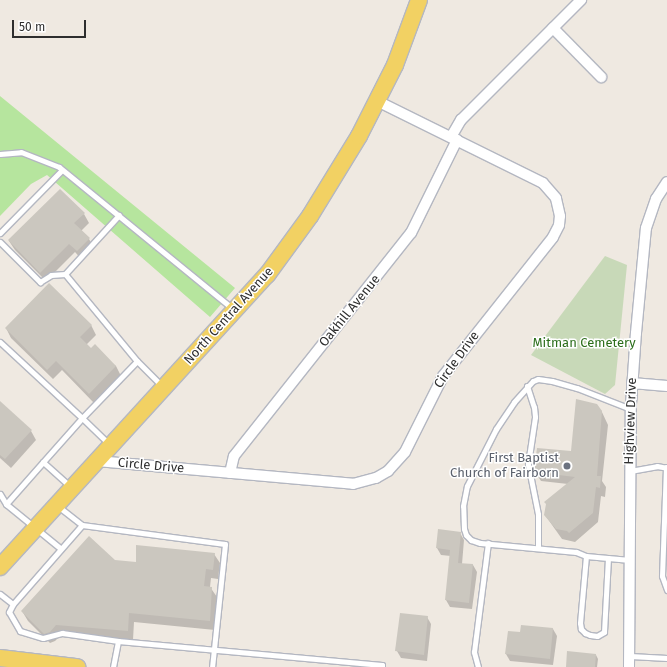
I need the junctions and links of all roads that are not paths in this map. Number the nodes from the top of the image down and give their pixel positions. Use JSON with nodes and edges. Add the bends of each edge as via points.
{"nodes":[{"id":1,"x":419,"y":0,"type":"edge"},
{"id":2,"x":581,"y":0,"type":"edge"},
{"id":3,"x":553,"y":28,"type":"junction"},
{"id":4,"x":601,"y":77,"type":"dead end"},
{"id":5,"x":377,"y":101,"type":"junction"},
{"id":6,"x":454,"y":139,"type":"junction"},
{"id":7,"x":0,"y":154,"type":"edge"},
{"id":8,"x":62,"y":170,"type":"junction"},
{"id":9,"x":667,"y":182,"type":"edge"},
{"id":10,"x":119,"y":215,"type":"junction"},
{"id":11,"x":0,"y":233,"type":"edge"},
{"id":12,"x":0,"y":242,"type":"edge"},
{"id":13,"x":65,"y":274,"type":"junction"},
{"id":14,"x":236,"y":311,"type":"junction"},
{"id":15,"x":0,"y":342,"type":"edge"},
{"id":16,"x":137,"y":361,"type":"junction"},
{"id":17,"x":632,"y":383,"type":"junction"},
{"id":18,"x":527,"y":386,"type":"junction"},
{"id":19,"x":667,"y":386,"type":"edge"},
{"id":20,"x":164,"y":388,"type":"junction"},
{"id":21,"x":630,"y":410,"type":"junction"},
{"id":22,"x":82,"y":418,"type":"junction"},
{"id":23,"x":111,"y":445,"type":"junction"},
{"id":24,"x":97,"y":461,"type":"junction"},
{"id":25,"x":43,"y":462,"type":"junction"},
{"id":26,"x":666,"y":468,"type":"edge"},
{"id":27,"x":630,"y":471,"type":"junction"},
{"id":28,"x":230,"y":473,"type":"junction"},
{"id":29,"x":72,"y":488,"type":"junction"},
{"id":30,"x":0,"y":494,"type":"edge"},
{"id":31,"x":6,"y":504,"type":"junction"},
{"id":32,"x":56,"y":505,"type":"junction"},
{"id":33,"x":82,"y":525,"type":"junction"},
{"id":34,"x":35,"y":529,"type":"junction"},
{"id":35,"x":488,"y":543,"type":"junction"},
{"id":36,"x":60,"y":548,"type":"junction"},
{"id":37,"x":538,"y":548,"type":"junction"},
{"id":38,"x":586,"y":556,"type":"junction"},
{"id":39,"x":608,"y":558,"type":"junction"},
{"id":40,"x":630,"y":560,"type":"junction"},
{"id":41,"x":0,"y":567,"type":"edge"},
{"id":42,"x":667,"y":590,"type":"edge"},
{"id":43,"x":0,"y":594,"type":"edge"},
{"id":44,"x":13,"y":604,"type":"junction"},
{"id":45,"x":118,"y":641,"type":"junction"},
{"id":46,"x":214,"y":649,"type":"junction"},
{"id":47,"x":630,"y":656,"type":"junction"},
{"id":48,"x":0,"y":658,"type":"edge"},
{"id":49,"x":667,"y":658,"type":"edge"},
{"id":50,"x":77,"y":667,"type":"edge"},
{"id":51,"x":113,"y":667,"type":"edge"},
{"id":52,"x":212,"y":667,"type":"edge"},
{"id":53,"x":382,"y":667,"type":"edge"},
{"id":54,"x":478,"y":667,"type":"edge"},
{"id":55,"x":630,"y":667,"type":"edge"}],
"edges":[{"from":1,"to":5,"type":"main road","name":"North Central Avenue","via":[[409,30]]},
{"from":2,"to":3,"type":"street","name":"Oakhill Avenue"},
{"from":3,"to":4,"type":"street"},
{"from":3,"to":6,"type":"street","name":"Oakhill Avenue","via":[[460,120]]},
{"from":5,"to":6,"type":"street","name":"Circle Drive"},
{"from":5,"to":14,"type":"main road","name":"North Central Avenue","via":[[338,172],[310,216],[267,275]]},
{"from":6,"to":28,"type":"street","name":"Oakhill Avenue","via":[[412,233],[234,456]]},
{"from":6,"to":28,"type":"street","name":"Circle Drive","via":[[543,183],[550,189],[556,198],[560,216],[553,237],[443,376],[405,452],[388,471],[370,480],[353,484]]},
{"from":7,"to":8,"type":"lane","via":[[21,152]]},
{"from":8,"to":10,"type":"lane"},
{"from":8,"to":11,"type":"lane"},
{"from":9,"to":17,"type":"street","name":"Highview Drive","via":[[649,215],[645,235]]},
{"from":10,"to":13,"type":"lane"},
{"from":10,"to":14,"type":"lane"},
{"from":12,"to":13,"type":"lane","via":[[40,282],[51,275]]},
{"from":13,"to":16,"type":"lane"},
{"from":14,"to":20,"type":"main road","name":"North Central Avenue"},
{"from":15,"to":22,"type":"lane"},
{"from":16,"to":20,"type":"lane"},
{"from":16,"to":22,"type":"lane"},
{"from":17,"to":19,"type":"street"},
{"from":17,"to":21,"type":"street","name":"Highview Drive"},
{"from":18,"to":21,"type":"lane","via":[[533,381],[543,379],[588,392]]},
{"from":18,"to":35,"type":"lane","via":[[496,429],[467,486],[463,506],[466,535],[476,542]]},
{"from":18,"to":37,"type":"lane","via":[[535,417],[528,464],[538,514]]},
{"from":20,"to":23,"type":"main road","name":"North Central Avenue"},
{"from":21,"to":27,"type":"street","name":"Highview Drive"},
{"from":22,"to":23,"type":"lane"},
{"from":22,"to":25,"type":"lane"},
{"from":23,"to":24,"type":"main road","name":"North Central Avenue"},
{"from":24,"to":28,"type":"street","name":"Circle Drive"},
{"from":24,"to":29,"type":"main road","name":"North Central Avenue"},
{"from":25,"to":29,"type":"lane"},
{"from":25,"to":31,"type":"lane"},
{"from":26,"to":27,"type":"lane","via":[[657,466]]},
{"from":26,"to":42,"type":"lane","via":[[662,576]]},
{"from":27,"to":40,"type":"street","name":"Highview Drive"},
{"from":29,"to":32,"type":"main road","name":"North Central Avenue"},
{"from":30,"to":31,"type":"lane"},
{"from":31,"to":34,"type":"lane"},
{"from":32,"to":33,"type":"lane"},
{"from":32,"to":34,"type":"main road","name":"North Central Avenue"},
{"from":33,"to":36,"type":"lane"},
{"from":33,"to":46,"type":"lane","via":[[225,544]]},
{"from":34,"to":36,"type":"lane"},
{"from":34,"to":41,"type":"main road","name":"North Central Avenue"},
{"from":35,"to":37,"type":"lane"},
{"from":35,"to":54,"type":"lane","via":[[474,652]]},
{"from":36,"to":44,"type":"lane"},
{"from":37,"to":38,"type":"lane","via":[[576,552]]},
{"from":38,"to":39,"type":"lane"},
{"from":38,"to":39,"type":"lane","via":[[581,629],[585,633],[597,636],[601,635],[605,627]]},
{"from":39,"to":40,"type":"lane"},
{"from":40,"to":47,"type":"street","name":"Highview Drive"},
{"from":43,"to":44,"type":"lane"},
{"from":44,"to":45,"type":"lane","via":[[9,612],[20,631],[43,638],[62,633]]},
{"from":45,"to":46,"type":"lane"},
{"from":45,"to":51,"type":"lane"},
{"from":46,"to":52,"type":"lane"},
{"from":46,"to":53,"type":"lane"},
{"from":47,"to":49,"type":"lane"},
{"from":47,"to":55,"type":"street","name":"Highview Drive"},
{"from":48,"to":50,"type":"main road"}]}
